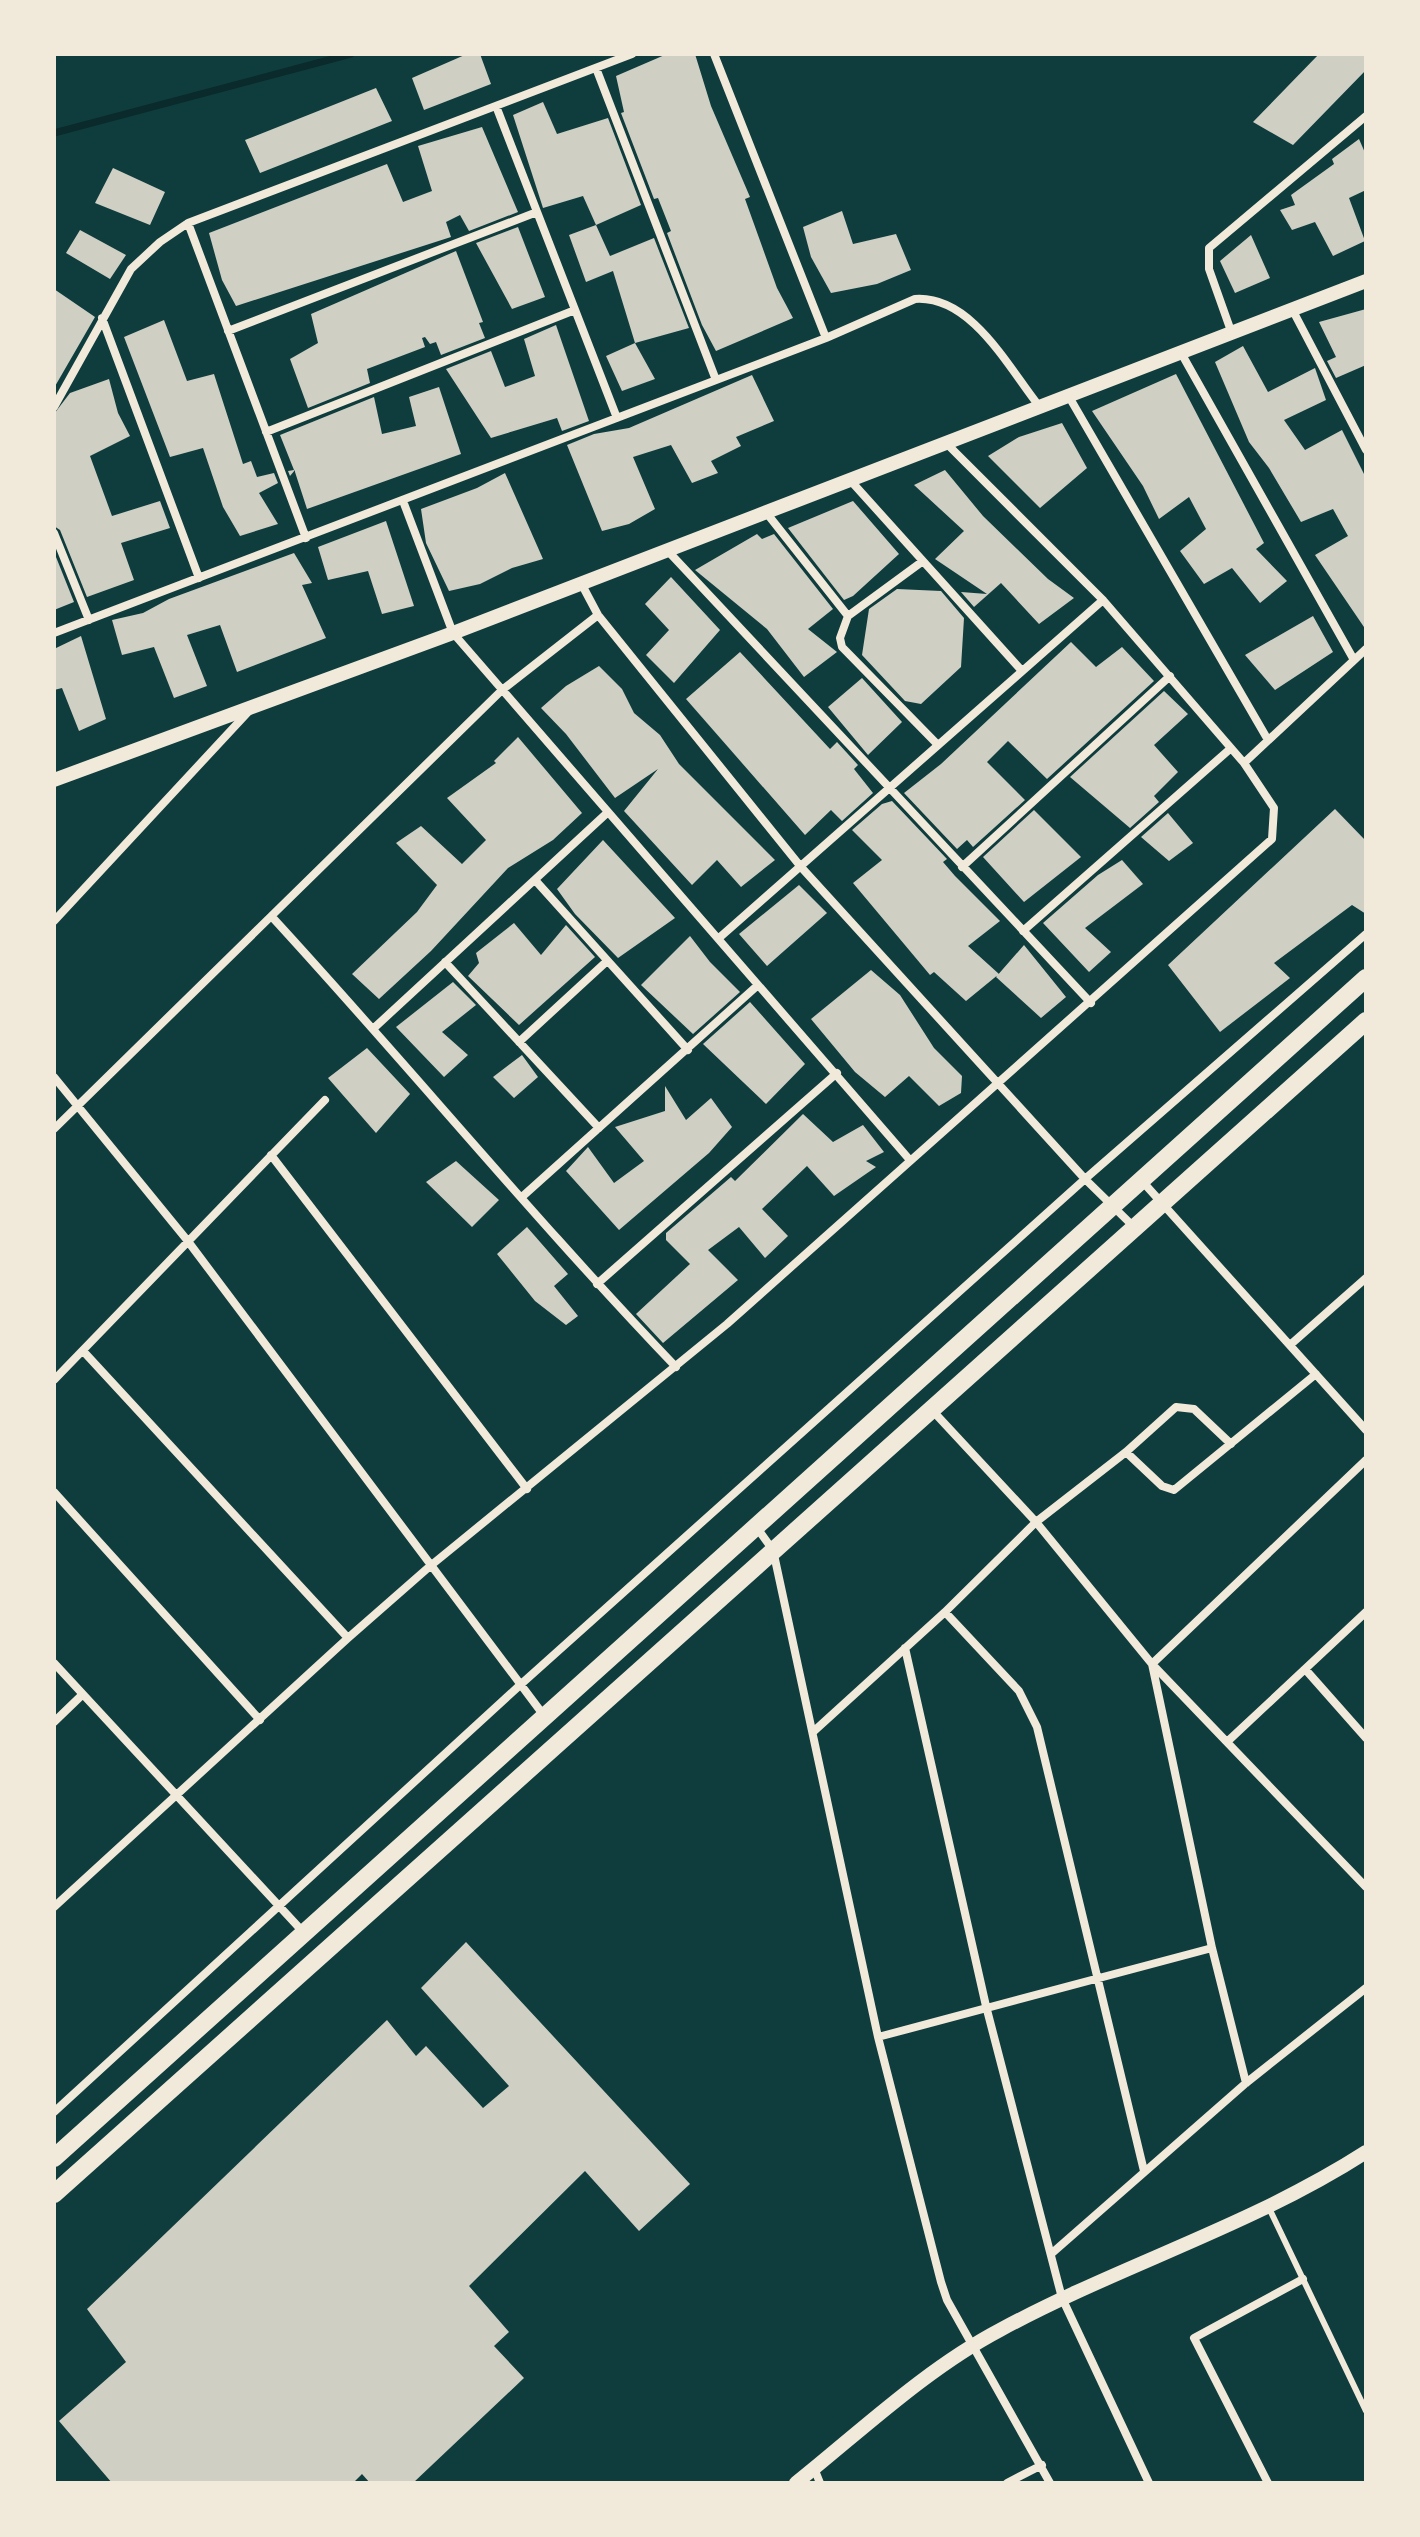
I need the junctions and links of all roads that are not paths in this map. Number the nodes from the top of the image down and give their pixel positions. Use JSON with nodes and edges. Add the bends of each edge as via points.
{"nodes":[{"id":1,"x":632,"y":54,"type":"edge"},
{"id":2,"x":714,"y":54,"type":"edge"},
{"id":3,"x":596,"y":68,"type":"junction"},
{"id":4,"x":496,"y":106,"type":"junction"},
{"id":5,"x":1366,"y":116,"type":"edge"},
{"id":6,"x":537,"y":212,"type":"junction"},
{"id":7,"x":188,"y":223,"type":"junction"},
{"id":8,"x":1366,"y":281,"type":"edge"},
{"id":9,"x":1292,"y":309,"type":"junction"},
{"id":10,"x":575,"y":310,"type":"junction"},
{"id":11,"x":102,"y":318,"type":"junction"},
{"id":12,"x":228,"y":331,"type":"junction"},
{"id":13,"x":1231,"y":331,"type":"junction"},
{"id":14,"x":826,"y":338,"type":"junction"},
{"id":15,"x":1180,"y":351,"type":"junction"},
{"id":16,"x":716,"y":380,"type":"junction"},
{"id":17,"x":1068,"y":395,"type":"junction"},
{"id":18,"x":1039,"y":406,"type":"junction"},
{"id":19,"x":54,"y":407,"type":"edge"},
{"id":20,"x":617,"y":418,"type":"junction"},
{"id":21,"x":266,"y":432,"type":"junction"},
{"id":22,"x":945,"y":442,"type":"junction"},
{"id":23,"x":1365,"y":446,"type":"edge"},
{"id":24,"x":850,"y":480,"type":"junction"},
{"id":25,"x":403,"y":501,"type":"junction"},
{"id":26,"x":765,"y":510,"type":"junction"},
{"id":27,"x":54,"y":533,"type":"edge"},
{"id":28,"x":306,"y":538,"type":"junction"},
{"id":29,"x":666,"y":549,"type":"junction"},
{"id":30,"x":923,"y":561,"type":"junction"},
{"id":31,"x":199,"y":578,"type":"junction"},
{"id":32,"x":580,"y":582,"type":"junction"},
{"id":33,"x":1103,"y":600,"type":"junction"},
{"id":34,"x":598,"y":615,"type":"junction"},
{"id":35,"x":848,"y":616,"type":"junction"},
{"id":36,"x":89,"y":620,"type":"junction"},
{"id":37,"x":54,"y":633,"type":"edge"},
{"id":38,"x":453,"y":633,"type":"junction"},
{"id":39,"x":1366,"y":649,"type":"edge"},
{"id":40,"x":1354,"y":660,"type":"junction"},
{"id":41,"x":1022,"y":671,"type":"junction"},
{"id":42,"x":1170,"y":676,"type":"junction"},
{"id":43,"x":502,"y":690,"type":"junction"},
{"id":44,"x":254,"y":705,"type":"junction"},
{"id":45,"x":1268,"y":740,"type":"junction"},
{"id":46,"x":938,"y":745,"type":"junction"},
{"id":47,"x":1230,"y":749,"type":"junction"},
{"id":48,"x":1244,"y":763,"type":"junction"},
{"id":49,"x":54,"y":780,"type":"edge"},
{"id":50,"x":889,"y":789,"type":"junction"},
{"id":51,"x":607,"y":813,"type":"junction"},
{"id":52,"x":801,"y":867,"type":"junction"},
{"id":53,"x":962,"y":867,"type":"junction"},
{"id":54,"x":535,"y":880,"type":"junction"},
{"id":55,"x":273,"y":918,"type":"junction"},
{"id":56,"x":54,"y":921,"type":"edge"},
{"id":57,"x":1023,"y":931,"type":"junction"},
{"id":58,"x":1366,"y":934,"type":"edge"},
{"id":59,"x":719,"y":938,"type":"junction"},
{"id":60,"x":445,"y":962,"type":"junction"},
{"id":61,"x":606,"y":962,"type":"junction"},
{"id":62,"x":1366,"y":978,"type":"edge"},
{"id":63,"x":758,"y":985,"type":"junction"},
{"id":64,"x":1091,"y":1003,"type":"junction"},
{"id":65,"x":1366,"y":1021,"type":"edge"},
{"id":66,"x":374,"y":1028,"type":"junction"},
{"id":67,"x":519,"y":1042,"type":"junction"},
{"id":68,"x":688,"y":1050,"type":"junction"},
{"id":69,"x":837,"y":1073,"type":"junction"},
{"id":70,"x":54,"y":1077,"type":"edge"},
{"id":71,"x":999,"y":1082,"type":"junction"},
{"id":72,"x":325,"y":1100,"type":"dead end"},
{"id":73,"x":75,"y":1106,"type":"junction"},
{"id":74,"x":599,"y":1128,"type":"junction"},
{"id":75,"x":54,"y":1129,"type":"edge"},
{"id":76,"x":271,"y":1155,"type":"junction"},
{"id":77,"x":909,"y":1159,"type":"junction"},
{"id":78,"x":1085,"y":1179,"type":"junction"},
{"id":79,"x":1141,"y":1181,"type":"junction"},
{"id":80,"x":523,"y":1196,"type":"junction"},
{"id":81,"x":1161,"y":1202,"type":"junction"},
{"id":82,"x":1113,"y":1206,"type":"junction"},
{"id":83,"x":1135,"y":1227,"type":"junction"},
{"id":84,"x":187,"y":1240,"type":"junction"},
{"id":85,"x":1366,"y":1278,"type":"edge"},
{"id":86,"x":597,"y":1284,"type":"junction"},
{"id":87,"x":1290,"y":1345,"type":"junction"},
{"id":88,"x":84,"y":1352,"type":"junction"},
{"id":89,"x":676,"y":1367,"type":"junction"},
{"id":90,"x":1316,"y":1374,"type":"junction"},
{"id":91,"x":54,"y":1380,"type":"edge"},
{"id":92,"x":930,"y":1409,"type":"junction"},
{"id":93,"x":1366,"y":1430,"type":"edge"},
{"id":94,"x":1231,"y":1444,"type":"junction"},
{"id":95,"x":1126,"y":1452,"type":"junction"},
{"id":96,"x":1366,"y":1460,"type":"edge"},
{"id":97,"x":527,"y":1489,"type":"junction"},
{"id":98,"x":54,"y":1492,"type":"edge"},
{"id":99,"x":1036,"y":1522,"type":"junction"},
{"id":100,"x":757,"y":1527,"type":"junction"},
{"id":101,"x":773,"y":1550,"type":"junction"},
{"id":102,"x":429,"y":1567,"type":"junction"},
{"id":103,"x":945,"y":1612,"type":"junction"},
{"id":104,"x":1366,"y":1612,"type":"edge"},
{"id":105,"x":348,"y":1638,"type":"junction"},
{"id":106,"x":905,"y":1648,"type":"junction"},
{"id":107,"x":54,"y":1663,"type":"edge"},
{"id":108,"x":1152,"y":1664,"type":"junction"},
{"id":109,"x":1305,"y":1669,"type":"junction"},
{"id":110,"x":519,"y":1686,"type":"junction"},
{"id":111,"x":82,"y":1695,"type":"junction"},
{"id":112,"x":545,"y":1717,"type":"junction"},
{"id":113,"x":260,"y":1720,"type":"junction"},
{"id":114,"x":54,"y":1722,"type":"edge"},
{"id":115,"x":813,"y":1732,"type":"junction"},
{"id":116,"x":1366,"y":1738,"type":"edge"},
{"id":117,"x":1228,"y":1741,"type":"junction"},
{"id":118,"x":178,"y":1795,"type":"junction"},
{"id":119,"x":1366,"y":1887,"type":"edge"},
{"id":120,"x":54,"y":1907,"type":"edge"},
{"id":121,"x":279,"y":1907,"type":"junction"},
{"id":122,"x":306,"y":1934,"type":"junction"},
{"id":123,"x":1212,"y":1948,"type":"junction"},
{"id":124,"x":1097,"y":1976,"type":"junction"},
{"id":125,"x":1366,"y":1988,"type":"edge"},
{"id":126,"x":986,"y":2006,"type":"junction"},
{"id":127,"x":878,"y":2037,"type":"junction"},
{"id":128,"x":1246,"y":2083,"type":"junction"},
{"id":129,"x":54,"y":2112,"type":"edge"},
{"id":130,"x":1366,"y":2152,"type":"edge"},
{"id":131,"x":54,"y":2158,"type":"edge"},
{"id":132,"x":1144,"y":2171,"type":"junction"},
{"id":133,"x":54,"y":2194,"type":"edge"},
{"id":134,"x":1269,"y":2208,"type":"junction"},
{"id":135,"x":1051,"y":2254,"type":"junction"},
{"id":136,"x":1303,"y":2279,"type":"junction"},
{"id":137,"x":1062,"y":2298,"type":"junction"},
{"id":138,"x":973,"y":2344,"type":"junction"},
{"id":139,"x":1366,"y":2411,"type":"edge"},
{"id":140,"x":1042,"y":2465,"type":"junction"},
{"id":141,"x":814,"y":2468,"type":"junction"},
{"id":142,"x":796,"y":2483,"type":"edge"},
{"id":143,"x":820,"y":2483,"type":"edge"},
{"id":144,"x":1007,"y":2483,"type":"edge"},
{"id":145,"x":1050,"y":2483,"type":"edge"},
{"id":146,"x":1149,"y":2483,"type":"edge"},
{"id":147,"x":1268,"y":2483,"type":"edge"}],
"edges":[{"from":1,"to":3,"type":"street"},
{"from":2,"to":14,"type":"street"},
{"from":3,"to":4,"type":"street"},
{"from":3,"to":16,"type":"street"},
{"from":4,"to":6,"type":"street"},
{"from":4,"to":7,"type":"street"},
{"from":5,"to":13,"type":"street","via":[[1209,248],[1209,269]]},
{"from":6,"to":10,"type":"street"},
{"from":6,"to":12,"type":"street"},
{"from":7,"to":11,"type":"street","via":[[131,269]]},
{"from":7,"to":12,"type":"street"},
{"from":8,"to":9,"type":"street"},
{"from":9,"to":13,"type":"street"},
{"from":9,"to":23,"type":"street"},
{"from":10,"to":20,"type":"street"},
{"from":10,"to":21,"type":"street"},
{"from":11,"to":19,"type":"street"},
{"from":11,"to":31,"type":"street"},
{"from":12,"to":21,"type":"street"},
{"from":13,"to":15,"type":"street"},
{"from":14,"to":16,"type":"street"},
{"from":14,"to":18,"type":"street","via":[[915,299],[946,302],[978,328]]},
{"from":15,"to":17,"type":"street"},
{"from":15,"to":40,"type":"street"},
{"from":16,"to":20,"type":"street"},
{"from":17,"to":18,"type":"street"},
{"from":17,"to":45,"type":"street"},
{"from":18,"to":22,"type":"street"},
{"from":20,"to":25,"type":"street"},
{"from":21,"to":28,"type":"street"},
{"from":22,"to":24,"type":"street"},
{"from":22,"to":33,"type":"street"},
{"from":24,"to":26,"type":"street"},
{"from":24,"to":30,"type":"street"},
{"from":25,"to":28,"type":"street"},
{"from":25,"to":38,"type":"street"},
{"from":26,"to":29,"type":"street"},
{"from":26,"to":35,"type":"street"},
{"from":27,"to":36,"type":"street"},
{"from":28,"to":31,"type":"street"},
{"from":29,"to":32,"type":"street"},
{"from":29,"to":50,"type":"street"},
{"from":30,"to":35,"type":"street"},
{"from":30,"to":41,"type":"street"},
{"from":31,"to":36,"type":"street"},
{"from":32,"to":34,"type":"street"},
{"from":32,"to":38,"type":"street"},
{"from":33,"to":41,"type":"street"},
{"from":33,"to":42,"type":"street"},
{"from":34,"to":43,"type":"street"},
{"from":34,"to":52,"type":"street"},
{"from":35,"to":46,"type":"street","via":[[842,647]]},
{"from":36,"to":37,"type":"street"},
{"from":38,"to":43,"type":"street"},
{"from":38,"to":44,"type":"street"},
{"from":39,"to":40,"type":"street"},
{"from":40,"to":45,"type":"street"},
{"from":41,"to":46,"type":"street"},
{"from":42,"to":47,"type":"street"},
{"from":42,"to":53,"type":"street"},
{"from":43,"to":51,"type":"street"},
{"from":43,"to":55,"type":"street"},
{"from":44,"to":49,"type":"street"},
{"from":44,"to":56,"type":"street"},
{"from":45,"to":48,"type":"street"},
{"from":46,"to":50,"type":"street"},
{"from":47,"to":48,"type":"street"},
{"from":47,"to":57,"type":"street"},
{"from":48,"to":64,"type":"street","via":[[1274,808],[1272,839]]},
{"from":50,"to":52,"type":"street"},
{"from":50,"to":53,"type":"street"},
{"from":51,"to":54,"type":"street"},
{"from":51,"to":59,"type":"street"},
{"from":52,"to":59,"type":"street"},
{"from":52,"to":71,"type":"street"},
{"from":53,"to":57,"type":"street"},
{"from":54,"to":60,"type":"street"},
{"from":54,"to":61,"type":"street"},
{"from":55,"to":66,"type":"street"},
{"from":55,"to":73,"type":"street"},
{"from":57,"to":64,"type":"street"},
{"from":58,"to":78,"type":"street"},
{"from":59,"to":63,"type":"street"},
{"from":60,"to":66,"type":"street"},
{"from":60,"to":67,"type":"street"},
{"from":61,"to":67,"type":"street"},
{"from":61,"to":68,"type":"street"},
{"from":62,"to":79,"type":"main road"},
{"from":63,"to":68,"type":"street"},
{"from":63,"to":69,"type":"street"},
{"from":64,"to":71,"type":"street"},
{"from":65,"to":81,"type":"main road"},
{"from":66,"to":80,"type":"street"},
{"from":67,"to":74,"type":"street"},
{"from":68,"to":74,"type":"street"},
{"from":69,"to":77,"type":"street"},
{"from":69,"to":86,"type":"street"},
{"from":70,"to":73,"type":"street"},
{"from":71,"to":77,"type":"street"},
{"from":71,"to":78,"type":"street"},
{"from":72,"to":76,"type":"street"},
{"from":73,"to":75,"type":"street"},
{"from":73,"to":84,"type":"street"},
{"from":74,"to":80,"type":"street"},
{"from":76,"to":84,"type":"street"},
{"from":76,"to":97,"type":"street"},
{"from":77,"to":89,"type":"street"},
{"from":78,"to":82,"type":"street"},
{"from":78,"to":110,"type":"street"},
{"from":79,"to":81,"type":"street"},
{"from":79,"to":82,"type":"main road"},
{"from":80,"to":86,"type":"street"},
{"from":81,"to":83,"type":"main road"},
{"from":81,"to":87,"type":"street"},
{"from":82,"to":83,"type":"street"},
{"from":82,"to":100,"type":"main road"},
{"from":83,"to":92,"type":"main road"},
{"from":84,"to":88,"type":"street"},
{"from":84,"to":102,"type":"street"},
{"from":85,"to":87,"type":"street"},
{"from":86,"to":89,"type":"street"},
{"from":87,"to":90,"type":"street"},
{"from":88,"to":91,"type":"street"},
{"from":88,"to":105,"type":"street"},
{"from":89,"to":97,"type":"street"},
{"from":90,"to":93,"type":"street"},
{"from":90,"to":94,"type":"street"},
{"from":92,"to":99,"type":"street"},
{"from":92,"to":101,"type":"main road"},
{"from":94,"to":95,"type":"street","via":[[1169,1490]]},
{"from":94,"to":95,"type":"street","via":[[1194,1409],[1182,1405]]},
{"from":95,"to":99,"type":"street"},
{"from":96,"to":108,"type":"street"},
{"from":97,"to":102,"type":"street"},
{"from":98,"to":113,"type":"street"},
{"from":99,"to":103,"type":"street"},
{"from":99,"to":108,"type":"street"},
{"from":100,"to":101,"type":"street"},
{"from":100,"to":112,"type":"main road"},
{"from":101,"to":115,"type":"street"},
{"from":101,"to":133,"type":"main road"},
{"from":102,"to":105,"type":"street"},
{"from":102,"to":110,"type":"street"},
{"from":103,"to":106,"type":"street"},
{"from":103,"to":124,"type":"street","via":[[1030,1708]]},
{"from":104,"to":109,"type":"street"},
{"from":105,"to":113,"type":"street"},
{"from":106,"to":115,"type":"street"},
{"from":106,"to":126,"type":"street"},
{"from":107,"to":111,"type":"street"},
{"from":108,"to":117,"type":"street"},
{"from":108,"to":123,"type":"street"},
{"from":109,"to":116,"type":"street"},
{"from":109,"to":117,"type":"street"},
{"from":110,"to":112,"type":"street"},
{"from":110,"to":121,"type":"street"},
{"from":111,"to":114,"type":"street"},
{"from":111,"to":118,"type":"street"},
{"from":112,"to":122,"type":"main road"},
{"from":113,"to":118,"type":"street"},
{"from":115,"to":127,"type":"street"},
{"from":117,"to":119,"type":"street"},
{"from":118,"to":120,"type":"street"},
{"from":118,"to":121,"type":"street"},
{"from":121,"to":122,"type":"street"},
{"from":121,"to":129,"type":"street"},
{"from":122,"to":131,"type":"main road"},
{"from":123,"to":124,"type":"street"},
{"from":123,"to":128,"type":"street"},
{"from":124,"to":126,"type":"street"},
{"from":124,"to":132,"type":"street"},
{"from":125,"to":128,"type":"street"},
{"from":126,"to":127,"type":"street"},
{"from":126,"to":135,"type":"street"},
{"from":127,"to":138,"type":"street","via":[[941,2282]]},
{"from":128,"to":132,"type":"street"},
{"from":130,"to":134,"type":"street"},
{"from":132,"to":135,"type":"street"},
{"from":134,"to":136,"type":"lane"},
{"from":134,"to":137,"type":"street"},
{"from":135,"to":137,"type":"street"},
{"from":136,"to":139,"type":"lane"},
{"from":136,"to":147,"type":"street","via":[[1194,2338]]},
{"from":137,"to":138,"type":"street"},
{"from":137,"to":146,"type":"street"},
{"from":138,"to":140,"type":"street"},
{"from":138,"to":141,"type":"street"},
{"from":140,"to":144,"type":"street"},
{"from":140,"to":145,"type":"street"},
{"from":141,"to":142,"type":"street"},
{"from":141,"to":143,"type":"street"}]}
